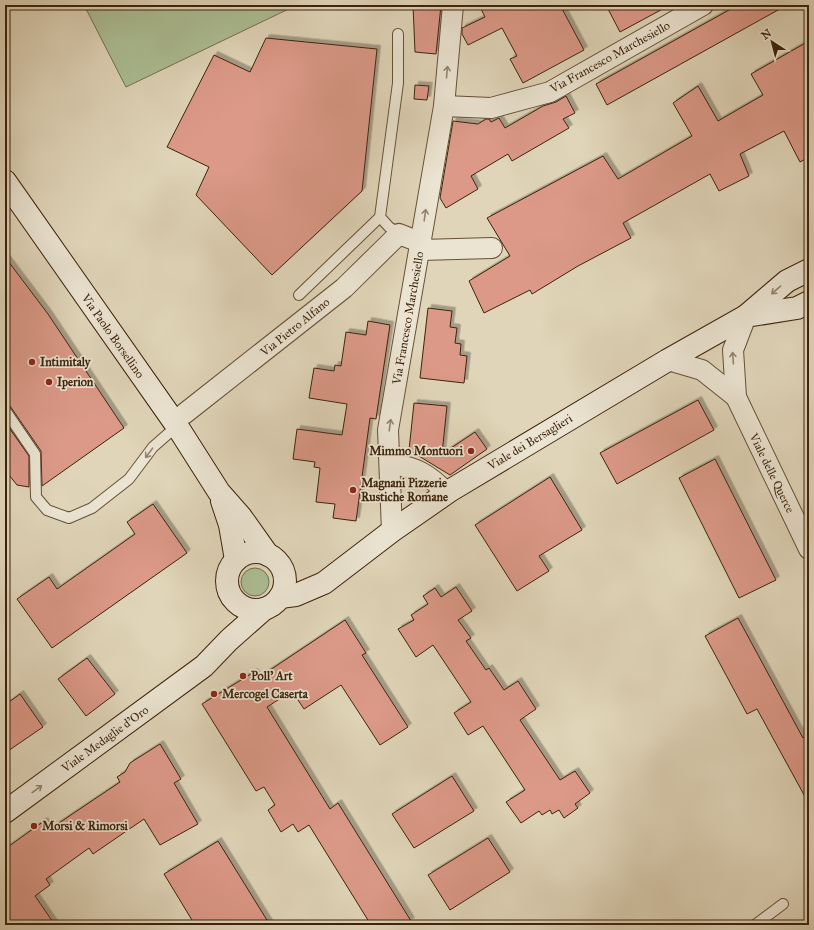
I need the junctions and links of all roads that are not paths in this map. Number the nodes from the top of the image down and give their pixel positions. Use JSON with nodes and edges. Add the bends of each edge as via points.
{"nodes":[{"id":1,"x":453,"y":5,"type":"edge"},
{"id":2,"x":703,"y":5,"type":"edge"},
{"id":3,"x":398,"y":34,"type":"dead end"},
{"id":4,"x":444,"y":106,"type":"junction"},
{"id":5,"x":5,"y":181,"type":"edge"},
{"id":6,"x":380,"y":217,"type":"junction"},
{"id":7,"x":400,"y":234,"type":"junction"},
{"id":8,"x":424,"y":248,"type":"junction"},
{"id":9,"x":492,"y":248,"type":"dead end"},
{"id":10,"x":809,"y":270,"type":"edge"},
{"id":11,"x":299,"y":295,"type":"dead end"},
{"id":12,"x":809,"y":302,"type":"edge"},
{"id":13,"x":746,"y":316,"type":"junction"},
{"id":14,"x":668,"y":360,"type":"junction"},
{"id":15,"x":736,"y":397,"type":"junction"},
{"id":16,"x":5,"y":410,"type":"edge"},
{"id":17,"x":180,"y":420,"type":"junction"},
{"id":18,"x":391,"y":464,"type":"junction"},
{"id":19,"x":218,"y":492,"type":"junction"},
{"id":20,"x":447,"y":492,"type":"junction"},
{"id":21,"x":392,"y":531,"type":"junction"},
{"id":22,"x":809,"y":548,"type":"edge"},
{"id":23,"x":268,"y":555,"type":"junction"},
{"id":24,"x":236,"y":560,"type":"junction"},
{"id":25,"x":284,"y":575,"type":"junction"},
{"id":26,"x":324,"y":583,"type":"junction"},
{"id":27,"x":272,"y":603,"type":"junction"},
{"id":28,"x":204,"y":666,"type":"junction"},
{"id":29,"x":5,"y":812,"type":"edge"},
{"id":30,"x":783,"y":904,"type":"dead end"},
{"id":31,"x":754,"y":925,"type":"edge"}],
"edges":[{"from":4,"to":1,"type":"street","name":"Via Francesco Marchesiello","one_way":true},
{"from":2,"to":4,"type":"street","name":"Via Francesco Marchesiello","via":[[550,92],[491,108]]},
{"from":3,"to":6,"type":"lane","via":[[398,83]]},
{"from":8,"to":4,"type":"street","name":"Via Francesco Marchesiello","one_way":true},
{"from":5,"to":17,"type":"main road","name":"Via Paolo Borsellino"},
{"from":6,"to":7,"type":"lane","via":[[389,228]]},
{"from":6,"to":11,"type":"lane","name":"Via Pietro Alfano"},
{"from":7,"to":8,"type":"street"},
{"from":7,"to":17,"type":"street","name":"Via Pietro Alfano","via":[[344,288]]},
{"from":8,"to":9,"type":"street"},
{"from":18,"to":8,"type":"street","name":"Via Francesco Marchesiello","one_way":true,"via":[[388,430]]},
{"from":10,"to":13,"type":"main road","name":"Viale dei Bersaglieri","one_way":true,"via":[[787,281]]},
{"from":12,"to":13,"type":"main road","name":"Viale dei Bersaglieri","via":[[797,308]]},
{"from":13,"to":14,"type":"main road","name":"Viale dei Bersaglieri"},
{"from":15,"to":13,"type":"street","name":"Viale delle Querce","one_way":true,"via":[[733,350]]},
{"from":14,"to":15,"type":"street","name":"Viale delle Querce","via":[[702,370]]},
{"from":14,"to":20,"type":"main road","name":"Viale dei Bersaglieri"},
{"from":15,"to":22,"type":"street","name":"Viale delle Querce"},
{"from":17,"to":16,"type":"lane","one_way":true,"via":[[153,447],[129,479],[92,508],[69,518],[46,510],[36,497],[35,454]]},
{"from":17,"to":19,"type":"main road","name":"Via Paolo Borsellino"},
{"from":18,"to":20,"type":"street","via":[[410,467],[432,478]]},
{"from":18,"to":21,"type":"street","name":"Via Francesco Marchesiello"},
{"from":19,"to":23,"type":"main road","name":"Via Paolo Borsellino","via":[[242,517]]},
{"from":19,"to":24,"type":"main road","name":"Via Paolo Borsellino","via":[[230,525]]},
{"from":20,"to":21,"type":"main road","name":"Viale dei Bersaglieri"},
{"from":21,"to":26,"type":"main road","name":"Viale dei Bersaglieri"},
{"from":23,"to":24,"type":"main road","via":[[251,553]]},
{"from":23,"to":25,"type":"main road","via":[[276,560]]},
{"from":24,"to":27,"type":"main road","via":[[227,577],[230,596],[245,608],[254,610]]},
{"from":25,"to":26,"type":"main road","via":[[303,582]]},
{"from":25,"to":27,"type":"main road","via":[[285,583]]},
{"from":26,"to":27,"type":"main road","name":"Viale dei Bersaglieri"},
{"from":26,"to":28,"type":"main road","name":"Viale Medaglie d'Oro","via":[[236,649]]},
{"from":27,"to":28,"type":"main road","name":"Viale Medaglie d'Oro","via":[[229,640]]},
{"from":29,"to":28,"type":"main road","name":"Viale Medaglie d'Oro","one_way":true},
{"from":30,"to":31,"type":"lane"}]}
